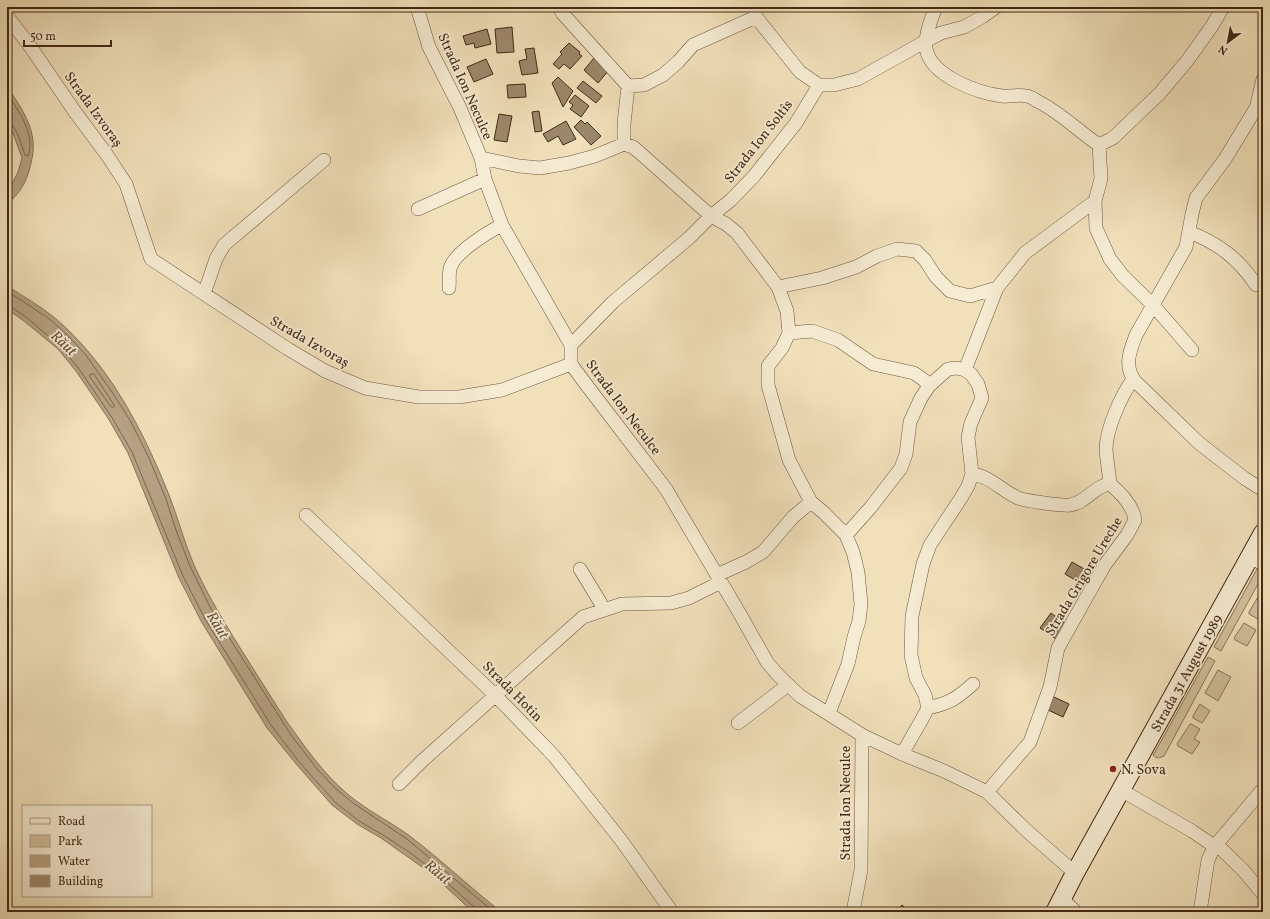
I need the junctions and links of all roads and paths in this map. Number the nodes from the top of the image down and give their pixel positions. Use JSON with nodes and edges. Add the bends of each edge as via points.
{"nodes":[{"id":1,"x":416,"y":7,"type":"edge"},
{"id":2,"x":559,"y":7,"type":"edge"},
{"id":3,"x":936,"y":7,"type":"edge"},
{"id":4,"x":996,"y":7,"type":"edge"},
{"id":5,"x":1223,"y":7,"type":"edge"},
{"id":6,"x":755,"y":12,"type":"edge"},
{"id":7,"x":7,"y":16,"type":"edge"},
{"id":8,"x":926,"y":41,"type":"junction"},
{"id":9,"x":1263,"y":79,"type":"edge"},
{"id":10,"x":819,"y":85,"type":"junction"},
{"id":11,"x":628,"y":86,"type":"junction"},
{"id":12,"x":624,"y":144,"type":"junction"},
{"id":13,"x":1099,"y":145,"type":"junction"},
{"id":14,"x":481,"y":158,"type":"junction"},
{"id":15,"x":324,"y":160,"type":"dead end"},
{"id":16,"x":485,"y":179,"type":"junction"},
{"id":17,"x":1095,"y":201,"type":"junction"},
{"id":18,"x":418,"y":209,"type":"dead end"},
{"id":19,"x":711,"y":216,"type":"junction"},
{"id":20,"x":502,"y":225,"type":"junction"},
{"id":21,"x":1188,"y":232,"type":"junction"},
{"id":22,"x":1256,"y":285,"type":"dead end"},
{"id":23,"x":778,"y":287,"type":"junction"},
{"id":24,"x":449,"y":288,"type":"dead end"},
{"id":25,"x":997,"y":288,"type":"junction"},
{"id":26,"x":204,"y":294,"type":"junction"},
{"id":27,"x":1153,"y":305,"type":"junction"},
{"id":28,"x":790,"y":332,"type":"junction"},
{"id":29,"x":571,"y":344,"type":"junction"},
{"id":30,"x":1192,"y":350,"type":"dead end"},
{"id":31,"x":571,"y":364,"type":"junction"},
{"id":32,"x":965,"y":370,"type":"junction"},
{"id":33,"x":1133,"y":379,"type":"junction"},
{"id":34,"x":929,"y":386,"type":"junction"},
{"id":35,"x":972,"y":474,"type":"junction"},
{"id":36,"x":1110,"y":484,"type":"junction"},
{"id":37,"x":1263,"y":490,"type":"edge"},
{"id":38,"x":811,"y":502,"type":"junction"},
{"id":39,"x":306,"y":515,"type":"dead end"},
{"id":40,"x":1263,"y":533,"type":"edge"},
{"id":41,"x":846,"y":535,"type":"junction"},
{"id":42,"x":1257,"y":560,"type":"edge"},
{"id":43,"x":580,"y":569,"type":"dead end"},
{"id":44,"x":719,"y":578,"type":"junction"},
{"id":45,"x":603,"y":610,"type":"junction"},
{"id":46,"x":973,"y":684,"type":"dead end"},
{"id":47,"x":788,"y":685,"type":"junction"},
{"id":48,"x":495,"y":695,"type":"junction"},
{"id":49,"x":928,"y":708,"type":"junction"},
{"id":50,"x":829,"y":713,"type":"junction"},
{"id":51,"x":738,"y":723,"type":"dead end"},
{"id":52,"x":862,"y":735,"type":"junction"},
{"id":53,"x":902,"y":754,"type":"junction"},
{"id":54,"x":399,"y":784,"type":"dead end"},
{"id":55,"x":1263,"y":789,"type":"edge"},
{"id":56,"x":1121,"y":790,"type":"junction"},
{"id":57,"x":987,"y":792,"type":"junction"},
{"id":58,"x":1215,"y":846,"type":"junction"},
{"id":59,"x":1075,"y":873,"type":"junction"},
{"id":60,"x":1263,"y":894,"type":"edge"},
{"id":61,"x":1059,"y":906,"type":"edge"},
{"id":62,"x":672,"y":912,"type":"edge"},
{"id":63,"x":852,"y":912,"type":"edge"},
{"id":64,"x":1076,"y":912,"type":"edge"},
{"id":65,"x":1200,"y":912,"type":"edge"}],
"edges":[{"from":1,"to":14,"type":"street","name":"Strada Ion Neculce","via":[[429,47],[460,108]]},
{"from":2,"to":11,"type":"street"},
{"from":3,"to":8,"type":"street"},
{"from":4,"to":8,"type":"street","via":[[964,27]]},
{"from":5,"to":13,"type":"street","via":[[1212,26],[1160,93],[1113,138]]},
{"from":6,"to":10,"type":"street","via":[[800,72]]},
{"from":6,"to":11,"type":"street","via":[[693,45],[663,76],[644,85]]},
{"from":7,"to":26,"type":"street","name":"Strada Izvoraș","via":[[126,184],[151,259]]},
{"from":8,"to":10,"type":"street","via":[[858,79],[834,85]]},
{"from":8,"to":13,"type":"street","via":[[932,62],[950,77],[976,90],[1002,96],[1026,96],[1049,107]]},
{"from":9,"to":21,"type":"street","via":[[1256,108],[1225,159],[1196,198]]},
{"from":10,"to":19,"type":"street","name":"Strada Ion Soltîs","via":[[796,123],[754,176]]},
{"from":11,"to":12,"type":"street"},
{"from":12,"to":14,"type":"street","via":[[595,156],[540,168]]},
{"from":12,"to":19,"type":"street","via":[[633,147]]},
{"from":13,"to":17,"type":"street","via":[[1101,179]]},
{"from":14,"to":16,"type":"street","name":"Strada Ion Neculce"},
{"from":15,"to":26,"type":"street","via":[[224,245],[216,259]]},
{"from":16,"to":18,"type":"street"},
{"from":16,"to":20,"type":"street","name":"Strada Ion Neculce"},
{"from":17,"to":25,"type":"street","via":[[1025,253]]},
{"from":17,"to":27,"type":"street","via":[[1096,228],[1110,259],[1123,276]]},
{"from":19,"to":23,"type":"street","via":[[737,232]]},
{"from":19,"to":29,"type":"street","name":"Strada Ion Soltîs","via":[[689,238],[613,302]]},
{"from":20,"to":24,"type":"street","via":[[461,253],[450,267]]},
{"from":20,"to":29,"type":"street","name":"Strada Ion Neculce"},
{"from":21,"to":22,"type":"street","via":[[1218,245],[1239,262]]},
{"from":21,"to":27,"type":"street","via":[[1186,247]]},
{"from":23,"to":25,"type":"street","via":[[822,278],[856,267],[897,249],[916,251],[936,278],[950,291],[970,296]]},
{"from":23,"to":28,"type":"street","via":[[787,311]]},
{"from":25,"to":32,"type":"street"},
{"from":26,"to":31,"type":"street","name":"Strada Izvoraș","via":[[325,371],[365,388],[419,397],[459,397],[502,390]]},
{"from":27,"to":30,"type":"street"},
{"from":27,"to":33,"type":"street","via":[[1130,349],[1129,364]]},
{"from":28,"to":34,"type":"street","via":[[812,331],[838,340],[873,364],[914,374]]},
{"from":28,"to":38,"type":"street","via":[[768,366],[768,385],[788,460]]},
{"from":29,"to":31,"type":"street","name":"Strada Ion Neculce"},
{"from":31,"to":44,"type":"street","name":"Strada Ion Neculce","via":[[666,489]]},
{"from":32,"to":34,"type":"street","via":[[948,369]]},
{"from":32,"to":35,"type":"street","via":[[978,384],[982,398],[968,437]]},
{"from":33,"to":36,"type":"street","via":[[1125,389],[1107,440]]},
{"from":33,"to":37,"type":"street","via":[[1199,443]]},
{"from":34,"to":41,"type":"street","via":[[910,422],[906,454],[901,468]]},
{"from":35,"to":36,"type":"street","via":[[979,475],[1019,498],[1071,505],[1085,499],[1102,486]]},
{"from":35,"to":49,"type":"street","via":[[961,498],[930,545],[923,564],[912,616],[911,655],[916,678],[925,695]]},
{"from":36,"to":57,"type":"street","name":"Strada Grigore Ureche","via":[[1132,512],[1133,524],[1104,566],[1058,648],[1050,687],[1030,742]]},
{"from":38,"to":41,"type":"street"},
{"from":38,"to":44,"type":"street","via":[[793,517],[763,552]]},
{"from":39,"to":48,"type":"street","name":"Strada Hotin"},
{"from":40,"to":42,"type":"main road","name":"Strada 31 August 1989"},
{"from":41,"to":50,"type":"street","via":[[858,572],[861,604],[848,664]]},
{"from":42,"to":56,"type":"main road","name":"Strada 31 August 1989"},
{"from":43,"to":45,"type":"street"},
{"from":44,"to":45,"type":"street","via":[[689,598],[671,603],[622,604]]},
{"from":44,"to":47,"type":"street","name":"Strada Ion Neculce","via":[[766,662]]},
{"from":45,"to":48,"type":"street","via":[[583,617]]},
{"from":46,"to":49,"type":"street","via":[[959,697]]},
{"from":47,"to":50,"type":"street","name":"Strada Ion Neculce","via":[[800,696]]},
{"from":47,"to":51,"type":"street"},
{"from":48,"to":54,"type":"street"},
{"from":48,"to":62,"type":"street","name":"Strada Hotin","via":[[554,756],[621,840]]},
{"from":49,"to":53,"type":"street"},
{"from":50,"to":52,"type":"street","name":"Strada Ion Neculce"},
{"from":52,"to":53,"type":"street"},
{"from":52,"to":63,"type":"street","name":"Strada Ion Neculce","via":[[862,870]]},
{"from":53,"to":57,"type":"street"},
{"from":55,"to":58,"type":"street"},
{"from":56,"to":58,"type":"street"},
{"from":56,"to":59,"type":"main road","name":"Strada 31 August 1989"},
{"from":57,"to":59,"type":"street"},
{"from":58,"to":60,"type":"street","via":[[1242,870]]},
{"from":58,"to":65,"type":"street","via":[[1208,860]]},
{"from":59,"to":61,"type":"main road","name":"Strada 31 August 1989"},
{"from":61,"to":64,"type":"street","name":"Strada 31 August 1989"}]}
